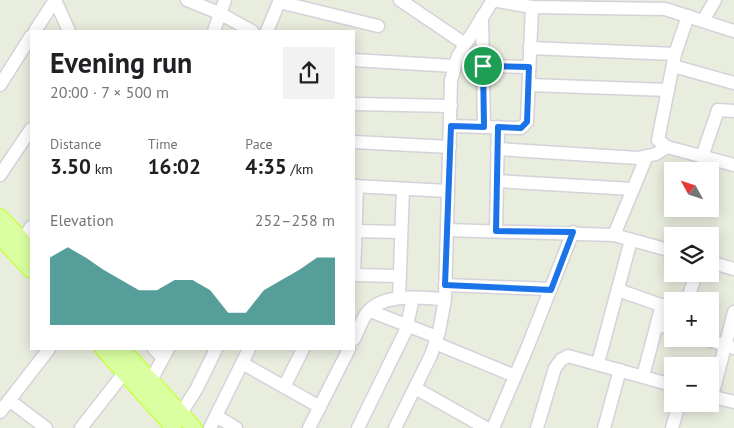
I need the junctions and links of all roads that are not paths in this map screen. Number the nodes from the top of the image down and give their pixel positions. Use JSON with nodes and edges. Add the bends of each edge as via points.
{"nodes":[{"id":1,"x":187,"y":0,"type":"edge"},
{"id":2,"x":225,"y":0,"type":"edge"},
{"id":3,"x":400,"y":0,"type":"edge"},
{"id":4,"x":492,"y":0,"type":"edge"},
{"id":5,"x":715,"y":0,"type":"edge"},
{"id":6,"x":279,"y":1,"type":"edge"},
{"id":7,"x":551,"y":3,"type":"edge"},
{"id":8,"x":677,"y":6,"type":"edge"},
{"id":9,"x":532,"y":7,"type":"junction"},
{"id":10,"x":219,"y":13,"type":"junction"},
{"id":11,"x":482,"y":16,"type":"junction"},
{"id":12,"x":688,"y":16,"type":"junction"},
{"id":13,"x":703,"y":21,"type":"junction"},
{"id":14,"x":378,"y":26,"type":"dead end"},
{"id":15,"x":36,"y":30,"type":"edge"},
{"id":16,"x":69,"y":30,"type":"edge"},
{"id":17,"x":214,"y":30,"type":"edge"},
{"id":18,"x":250,"y":30,"type":"edge"},
{"id":19,"x":267,"y":30,"type":"edge"},
{"id":20,"x":734,"y":31,"type":"edge"},
{"id":21,"x":30,"y":38,"type":"edge"},
{"id":22,"x":465,"y":44,"type":"junction"},
{"id":23,"x":530,"y":48,"type":"junction"},
{"id":24,"x":355,"y":60,"type":"edge"},
{"id":25,"x":674,"y":60,"type":"junction"},
{"id":26,"x":454,"y":66,"type":"junction"},
{"id":27,"x":483,"y":66,"type":"junction"},
{"id":28,"x":529,"y":67,"type":"junction"},
{"id":29,"x":734,"y":83,"type":"edge"},
{"id":30,"x":0,"y":84,"type":"edge"},
{"id":31,"x":528,"y":85,"type":"junction"},
{"id":32,"x":668,"y":90,"type":"junction"},
{"id":33,"x":355,"y":104,"type":"edge"},
{"id":34,"x":451,"y":106,"type":"junction"},
{"id":35,"x":734,"y":111,"type":"edge"},
{"id":36,"x":451,"y":126,"type":"junction"},
{"id":37,"x":484,"y":127,"type":"junction"},
{"id":38,"x":498,"y":127,"type":"junction"},
{"id":39,"x":30,"y":130,"type":"edge"},
{"id":40,"x":355,"y":142,"type":"edge"},
{"id":41,"x":450,"y":147,"type":"junction"},
{"id":42,"x":667,"y":147,"type":"junction"},
{"id":43,"x":498,"y":149,"type":"junction"},
{"id":44,"x":702,"y":157,"type":"junction"},
{"id":45,"x":646,"y":158,"type":"junction"},
{"id":46,"x":734,"y":165,"type":"edge"},
{"id":47,"x":0,"y":175,"type":"edge"},
{"id":48,"x":497,"y":181,"type":"junction"},
{"id":49,"x":355,"y":186,"type":"edge"},
{"id":50,"x":402,"y":189,"type":"junction"},
{"id":51,"x":633,"y":189,"type":"junction"},
{"id":52,"x":448,"y":191,"type":"junction"},
{"id":53,"x":0,"y":217,"type":"edge"},
{"id":54,"x":447,"y":230,"type":"junction"},
{"id":55,"x":496,"y":231,"type":"junction"},
{"id":56,"x":355,"y":232,"type":"edge"},
{"id":57,"x":401,"y":232,"type":"junction"},
{"id":58,"x":573,"y":232,"type":"junction"},
{"id":59,"x":614,"y":235,"type":"junction"},
{"id":60,"x":0,"y":236,"type":"edge"},
{"id":61,"x":28,"y":239,"type":"edge"},
{"id":62,"x":631,"y":240,"type":"junction"},
{"id":63,"x":664,"y":249,"type":"edge"},
{"id":64,"x":719,"y":265,"type":"edge"},
{"id":65,"x":30,"y":269,"type":"edge"},
{"id":66,"x":734,"y":269,"type":"edge"},
{"id":67,"x":355,"y":275,"type":"edge"},
{"id":68,"x":400,"y":276,"type":"junction"},
{"id":69,"x":445,"y":285,"type":"junction"},
{"id":70,"x":551,"y":290,"type":"junction"},
{"id":71,"x":618,"y":290,"type":"junction"},
{"id":72,"x":399,"y":298,"type":"junction"},
{"id":73,"x":413,"y":298,"type":"junction"},
{"id":74,"x":445,"y":299,"type":"junction"},
{"id":75,"x":664,"y":306,"type":"edge"},
{"id":76,"x":370,"y":310,"type":"junction"},
{"id":77,"x":664,"y":312,"type":"edge"},
{"id":78,"x":734,"y":312,"type":"edge"},
{"id":79,"x":657,"y":324,"type":"junction"},
{"id":80,"x":407,"y":326,"type":"junction"},
{"id":81,"x":664,"y":326,"type":"edge"},
{"id":82,"x":355,"y":337,"type":"edge"},
{"id":83,"x":436,"y":340,"type":"junction"},
{"id":84,"x":730,"y":346,"type":"edge"},
{"id":85,"x":48,"y":350,"type":"edge"},
{"id":86,"x":104,"y":350,"type":"edge"},
{"id":87,"x":123,"y":350,"type":"edge"},
{"id":88,"x":215,"y":350,"type":"edge"},
{"id":89,"x":248,"y":350,"type":"edge"},
{"id":90,"x":302,"y":350,"type":"edge"},
{"id":91,"x":348,"y":350,"type":"edge"},
{"id":92,"x":166,"y":354,"type":"edge"},
{"id":93,"x":242,"y":363,"type":"junction"},
{"id":94,"x":598,"y":364,"type":"junction"},
{"id":95,"x":620,"y":370,"type":"junction"},
{"id":96,"x":124,"y":373,"type":"junction"},
{"id":97,"x":719,"y":375,"type":"edge"},
{"id":98,"x":515,"y":376,"type":"junction"},
{"id":99,"x":642,"y":376,"type":"junction"},
{"id":100,"x":151,"y":380,"type":"junction"},
{"id":101,"x":664,"y":383,"type":"edge"},
{"id":102,"x":284,"y":387,"type":"junction"},
{"id":103,"x":414,"y":388,"type":"junction"},
{"id":104,"x":719,"y":398,"type":"edge"},
{"id":105,"x":9,"y":400,"type":"junction"},
{"id":106,"x":734,"y":402,"type":"edge"},
{"id":107,"x":320,"y":406,"type":"junction"},
{"id":108,"x":0,"y":412,"type":"edge"},
{"id":109,"x":677,"y":412,"type":"edge"},
{"id":110,"x":216,"y":416,"type":"junction"},
{"id":111,"x":176,"y":423,"type":"edge"},
{"id":112,"x":46,"y":428,"type":"edge"},
{"id":113,"x":82,"y":428,"type":"edge"},
{"id":114,"x":194,"y":428,"type":"edge"},
{"id":115,"x":210,"y":428,"type":"edge"},
{"id":116,"x":236,"y":428,"type":"edge"},
{"id":117,"x":309,"y":428,"type":"edge"},
{"id":118,"x":358,"y":428,"type":"edge"},
{"id":119,"x":395,"y":428,"type":"edge"},
{"id":120,"x":486,"y":428,"type":"edge"},
{"id":121,"x":493,"y":428,"type":"edge"},
{"id":122,"x":537,"y":428,"type":"edge"},
{"id":123,"x":604,"y":428,"type":"edge"},
{"id":124,"x":672,"y":428,"type":"edge"}],
"edges":[{"from":1,"to":10,"type":"street"},
{"from":2,"to":10,"type":"street"},
{"from":3,"to":22,"type":"street"},
{"from":4,"to":9,"type":"street"},
{"from":4,"to":11,"type":"street"},
{"from":5,"to":13,"type":"street"},
{"from":6,"to":14,"type":"street"},
{"from":6,"to":19,"type":"street"},
{"from":7,"to":8,"type":"street"},
{"from":7,"to":9,"type":"street"},
{"from":8,"to":12,"type":"street"},
{"from":9,"to":23,"type":"street"},
{"from":10,"to":17,"type":"street"},
{"from":10,"to":18,"type":"street"},
{"from":11,"to":22,"type":"street"},
{"from":11,"to":27,"type":"street"},
{"from":12,"to":13,"type":"street"},
{"from":12,"to":25,"type":"street"},
{"from":13,"to":20,"type":"street"},
{"from":15,"to":16,"type":"street","via":[[55,0]]},
{"from":21,"to":30,"type":"street"},
{"from":22,"to":26,"type":"street"},
{"from":23,"to":25,"type":"street"},
{"from":23,"to":28,"type":"street"},
{"from":24,"to":26,"type":"street"},
{"from":25,"to":29,"type":"street"},
{"from":25,"to":32,"type":"street"},
{"from":26,"to":34,"type":"street"},
{"from":27,"to":28,"type":"street"},
{"from":27,"to":37,"type":"street"},
{"from":28,"to":31,"type":"street"},
{"from":31,"to":32,"type":"street"},
{"from":31,"to":38,"type":"street","via":[[525,126]]},
{"from":32,"to":42,"type":"street","via":[[658,135],[660,143]]},
{"from":33,"to":34,"type":"street"},
{"from":34,"to":36,"type":"street"},
{"from":35,"to":44,"type":"street","via":[[722,109],[716,113]]},
{"from":36,"to":37,"type":"street"},
{"from":36,"to":41,"type":"street"},
{"from":37,"to":38,"type":"street"},
{"from":38,"to":43,"type":"street"},
{"from":39,"to":47,"type":"street"},
{"from":40,"to":41,"type":"street"},
{"from":41,"to":52,"type":"street"},
{"from":42,"to":44,"type":"street"},
{"from":42,"to":45,"type":"street"},
{"from":43,"to":45,"type":"street"},
{"from":43,"to":48,"type":"street"},
{"from":44,"to":46,"type":"street"},
{"from":45,"to":51,"type":"street"},
{"from":48,"to":51,"type":"street"},
{"from":48,"to":55,"type":"street"},
{"from":49,"to":50,"type":"street"},
{"from":49,"to":56,"type":"street"},
{"from":50,"to":52,"type":"street"},
{"from":50,"to":57,"type":"street"},
{"from":51,"to":59,"type":"street"},
{"from":52,"to":54,"type":"street"},
{"from":53,"to":61,"type":"main road"},
{"from":54,"to":55,"type":"street"},
{"from":54,"to":69,"type":"street"},
{"from":55,"to":58,"type":"street"},
{"from":56,"to":57,"type":"street"},
{"from":57,"to":68,"type":"street"},
{"from":58,"to":59,"type":"street"},
{"from":58,"to":70,"type":"street"},
{"from":59,"to":62,"type":"street"},
{"from":60,"to":65,"type":"main road"},
{"from":62,"to":63,"type":"street"},
{"from":62,"to":71,"type":"street"},
{"from":64,"to":66,"type":"street"},
{"from":67,"to":68,"type":"street"},
{"from":68,"to":72,"type":"street"},
{"from":69,"to":70,"type":"street"},
{"from":69,"to":74,"type":"street"},
{"from":70,"to":98,"type":"street"},
{"from":71,"to":75,"type":"street"},
{"from":71,"to":94,"type":"street"},
{"from":72,"to":73,"type":"street"},
{"from":72,"to":76,"type":"street"},
{"from":73,"to":74,"type":"street"},
{"from":73,"to":80,"type":"street"},
{"from":74,"to":83,"type":"street"},
{"from":76,"to":80,"type":"street"},
{"from":76,"to":82,"type":"street"},
{"from":77,"to":79,"type":"street"},
{"from":78,"to":84,"type":"street"},
{"from":79,"to":81,"type":"street"},
{"from":79,"to":99,"type":"street"},
{"from":80,"to":83,"type":"street"},
{"from":80,"to":118,"type":"street"},
{"from":83,"to":98,"type":"street"},
{"from":83,"to":103,"type":"street"},
{"from":84,"to":97,"type":"street"},
{"from":85,"to":105,"type":"street"},
{"from":86,"to":96,"type":"main road"},
{"from":87,"to":100,"type":"main road"},
{"from":88,"to":111,"type":"street"},
{"from":89,"to":93,"type":"street"},
{"from":90,"to":102,"type":"street"},
{"from":91,"to":107,"type":"street"},
{"from":92,"to":100,"type":"street"},
{"from":93,"to":102,"type":"street"},
{"from":93,"to":110,"type":"street"},
{"from":94,"to":95,"type":"street"},
{"from":94,"to":122,"type":"street","via":[[568,356],[561,360],[555,368]]},
{"from":95,"to":99,"type":"street"},
{"from":95,"to":123,"type":"street"},
{"from":96,"to":111,"type":"main road"},
{"from":96,"to":113,"type":"street"},
{"from":98,"to":121,"type":"street"},
{"from":99,"to":101,"type":"street"},
{"from":100,"to":111,"type":"main road"},
{"from":102,"to":107,"type":"street"},
{"from":103,"to":119,"type":"street"},
{"from":103,"to":120,"type":"street"},
{"from":104,"to":106,"type":"street"},
{"from":105,"to":108,"type":"street"},
{"from":105,"to":112,"type":"street"},
{"from":107,"to":117,"type":"street"},
{"from":109,"to":124,"type":"street"},
{"from":110,"to":115,"type":"street"},
{"from":110,"to":116,"type":"street"},
{"from":111,"to":114,"type":"main road"}]}
